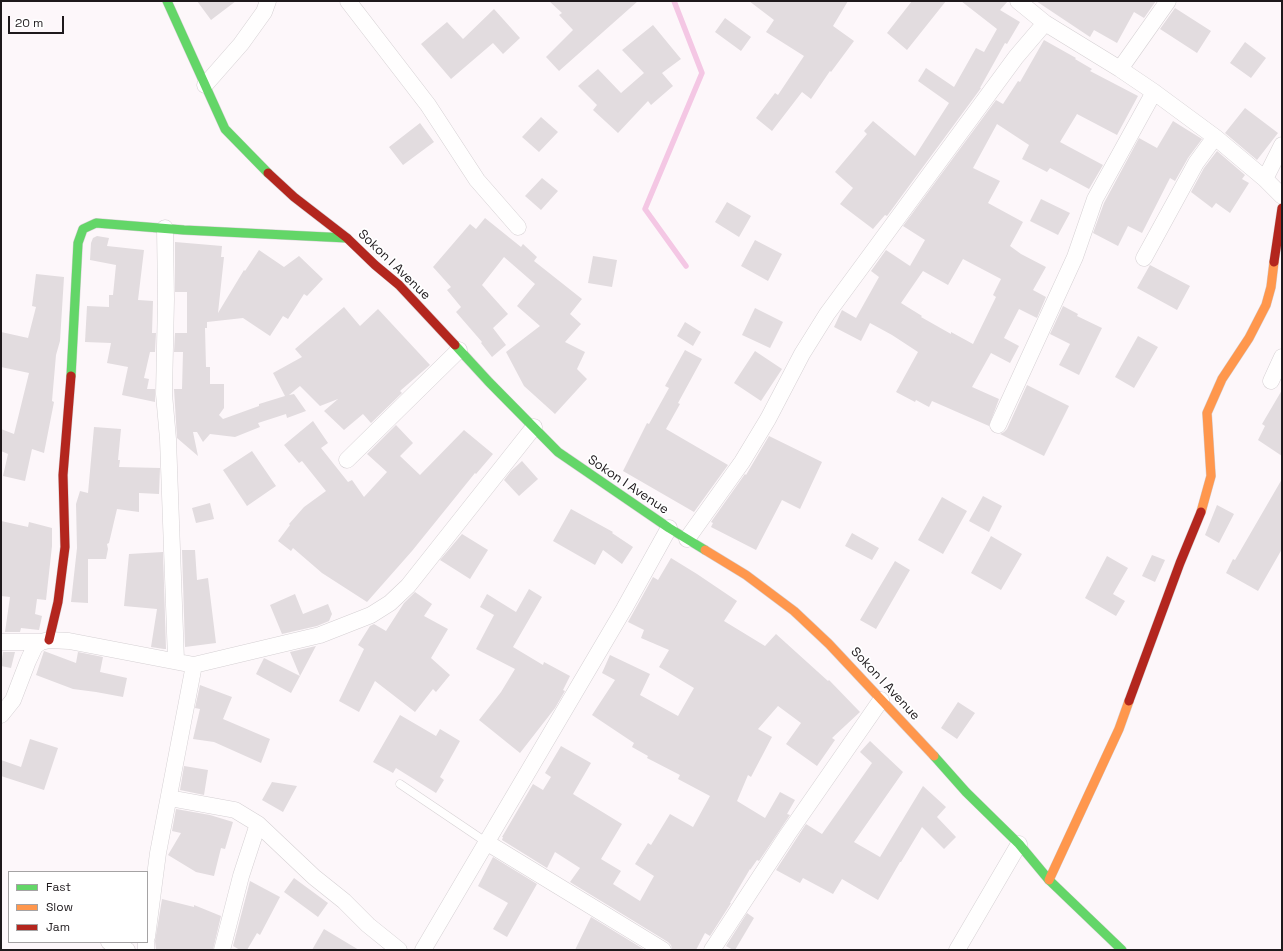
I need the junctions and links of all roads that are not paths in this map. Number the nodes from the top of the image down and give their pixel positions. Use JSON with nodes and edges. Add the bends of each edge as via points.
{"nodes":[{"id":1,"x":167,"y":1,"type":"edge"},
{"id":2,"x":268,"y":1,"type":"edge"},
{"id":3,"x":348,"y":1,"type":"edge"},
{"id":4,"x":1018,"y":1,"type":"edge"},
{"id":5,"x":1168,"y":1,"type":"edge"},
{"id":6,"x":1045,"y":23,"type":"junction"},
{"id":7,"x":1120,"y":69,"type":"junction"},
{"id":8,"x":205,"y":85,"type":"junction"},
{"id":9,"x":1154,"y":92,"type":"junction"},
{"id":10,"x":1215,"y":137,"type":"junction"},
{"id":11,"x":1282,"y":145,"type":"edge"},
{"id":12,"x":1265,"y":179,"type":"junction"},
{"id":13,"x":1282,"y":196,"type":"edge"},
{"id":14,"x":1282,"y":208,"type":"edge"},
{"id":15,"x":518,"y":227,"type":"dead end"},
{"id":16,"x":165,"y":228,"type":"junction"},
{"id":17,"x":347,"y":238,"type":"junction"},
{"id":18,"x":1144,"y":258,"type":"dead end"},
{"id":19,"x":459,"y":350,"type":"junction"},
{"id":20,"x":1282,"y":357,"type":"edge"},
{"id":21,"x":1271,"y":381,"type":"dead end"},
{"id":22,"x":998,"y":425,"type":"dead end"},
{"id":23,"x":534,"y":427,"type":"junction"},
{"id":24,"x":347,"y":460,"type":"dead end"},
{"id":25,"x":669,"y":528,"type":"junction"},
{"id":26,"x":687,"y":539,"type":"junction"},
{"id":27,"x":45,"y":641,"type":"junction"},
{"id":28,"x":1,"y":642,"type":"edge"},
{"id":29,"x":176,"y":660,"type":"junction"},
{"id":30,"x":194,"y":665,"type":"junction"},
{"id":31,"x":881,"y":700,"type":"junction"},
{"id":32,"x":1,"y":714,"type":"edge"},
{"id":33,"x":400,"y":784,"type":"dead end"},
{"id":34,"x":169,"y":798,"type":"junction"},
{"id":35,"x":258,"y":824,"type":"junction"},
{"id":36,"x":486,"y":842,"type":"junction"},
{"id":37,"x":1019,"y":844,"type":"junction"},
{"id":38,"x":1049,"y":880,"type":"junction"},
{"id":39,"x":148,"y":929,"type":"edge"},
{"id":40,"x":111,"y":943,"type":"edge"},
{"id":41,"x":127,"y":950,"type":"edge"},
{"id":42,"x":222,"y":950,"type":"edge"},
{"id":43,"x":399,"y":950,"type":"edge"},
{"id":44,"x":423,"y":950,"type":"edge"},
{"id":45,"x":663,"y":950,"type":"edge"},
{"id":46,"x":712,"y":950,"type":"edge"},
{"id":47,"x":958,"y":950,"type":"edge"},
{"id":48,"x":1122,"y":950,"type":"edge"}],
"edges":[{"from":1,"to":8,"type":"street","name":"Sokon I Avenue"},
{"from":2,"to":8,"type":"street","via":[[264,12],[241,44]]},
{"from":3,"to":15,"type":"street","via":[[428,105],[477,180]]},
{"from":4,"to":6,"type":"street"},
{"from":5,"to":7,"type":"street"},
{"from":6,"to":7,"type":"street"},
{"from":6,"to":26,"type":"street","via":[[1002,75],[826,314],[746,456]]},
{"from":7,"to":9,"type":"street"},
{"from":8,"to":17,"type":"street","name":"Sokon I Avenue","via":[[225,129],[294,197]]},
{"from":9,"to":10,"type":"street"},
{"from":9,"to":22,"type":"street","via":[[1095,199],[1075,257]]},
{"from":10,"to":12,"type":"street"},
{"from":10,"to":18,"type":"street","via":[[1196,163]]},
{"from":11,"to":12,"type":"street"},
{"from":12,"to":13,"type":"street"},
{"from":14,"to":38,"type":"street","via":[[1271,287],[1266,305],[1249,338],[1222,379],[1207,412],[1211,476],[1201,512],[1119,729]]},
{"from":16,"to":17,"type":"street"},
{"from":16,"to":27,"type":"street","via":[[96,223],[83,229],[78,243],[63,475],[65,547],[58,602]]},
{"from":16,"to":29,"type":"street","via":[[164,394]]},
{"from":17,"to":19,"type":"street","name":"Sokon I Avenue","via":[[399,285]]},
{"from":19,"to":23,"type":"street","name":"Sokon I Avenue"},
{"from":19,"to":24,"type":"street"},
{"from":20,"to":21,"type":"street"},
{"from":23,"to":25,"type":"street","name":"Sokon I Avenue","via":[[558,452]]},
{"from":23,"to":30,"type":"street","via":[[408,586],[390,603],[371,615],[320,635]]},
{"from":25,"to":26,"type":"street","name":"Sokon I Avenue"},
{"from":25,"to":36,"type":"street"},
{"from":26,"to":31,"type":"street","name":"Sokon I Avenue","via":[[746,575],[794,612],[829,644]]},
{"from":27,"to":28,"type":"street"},
{"from":27,"to":29,"type":"street","via":[[69,641],[146,657]]},
{"from":27,"to":32,"type":"street","via":[[35,646],[13,700]]},
{"from":29,"to":30,"type":"street"},
{"from":30,"to":34,"type":"street"},
{"from":31,"to":37,"type":"street","name":"Sokon I Avenue","via":[[966,792]]},
{"from":31,"to":46,"type":"street","via":[[788,834]]},
{"from":33,"to":36,"type":"lane"},
{"from":34,"to":35,"type":"street","via":[[234,810]]},
{"from":34,"to":39,"type":"street","via":[[158,853]]},
{"from":35,"to":42,"type":"street","via":[[241,876]]},
{"from":35,"to":43,"type":"street","via":[[368,925]]},
{"from":36,"to":44,"type":"street"},
{"from":36,"to":45,"type":"street"},
{"from":37,"to":38,"type":"street","name":"Sokon I Avenue"},
{"from":37,"to":47,"type":"street"},
{"from":38,"to":48,"type":"street","name":"Sokon I Avenue"},
{"from":40,"to":41,"type":"street"}]}
